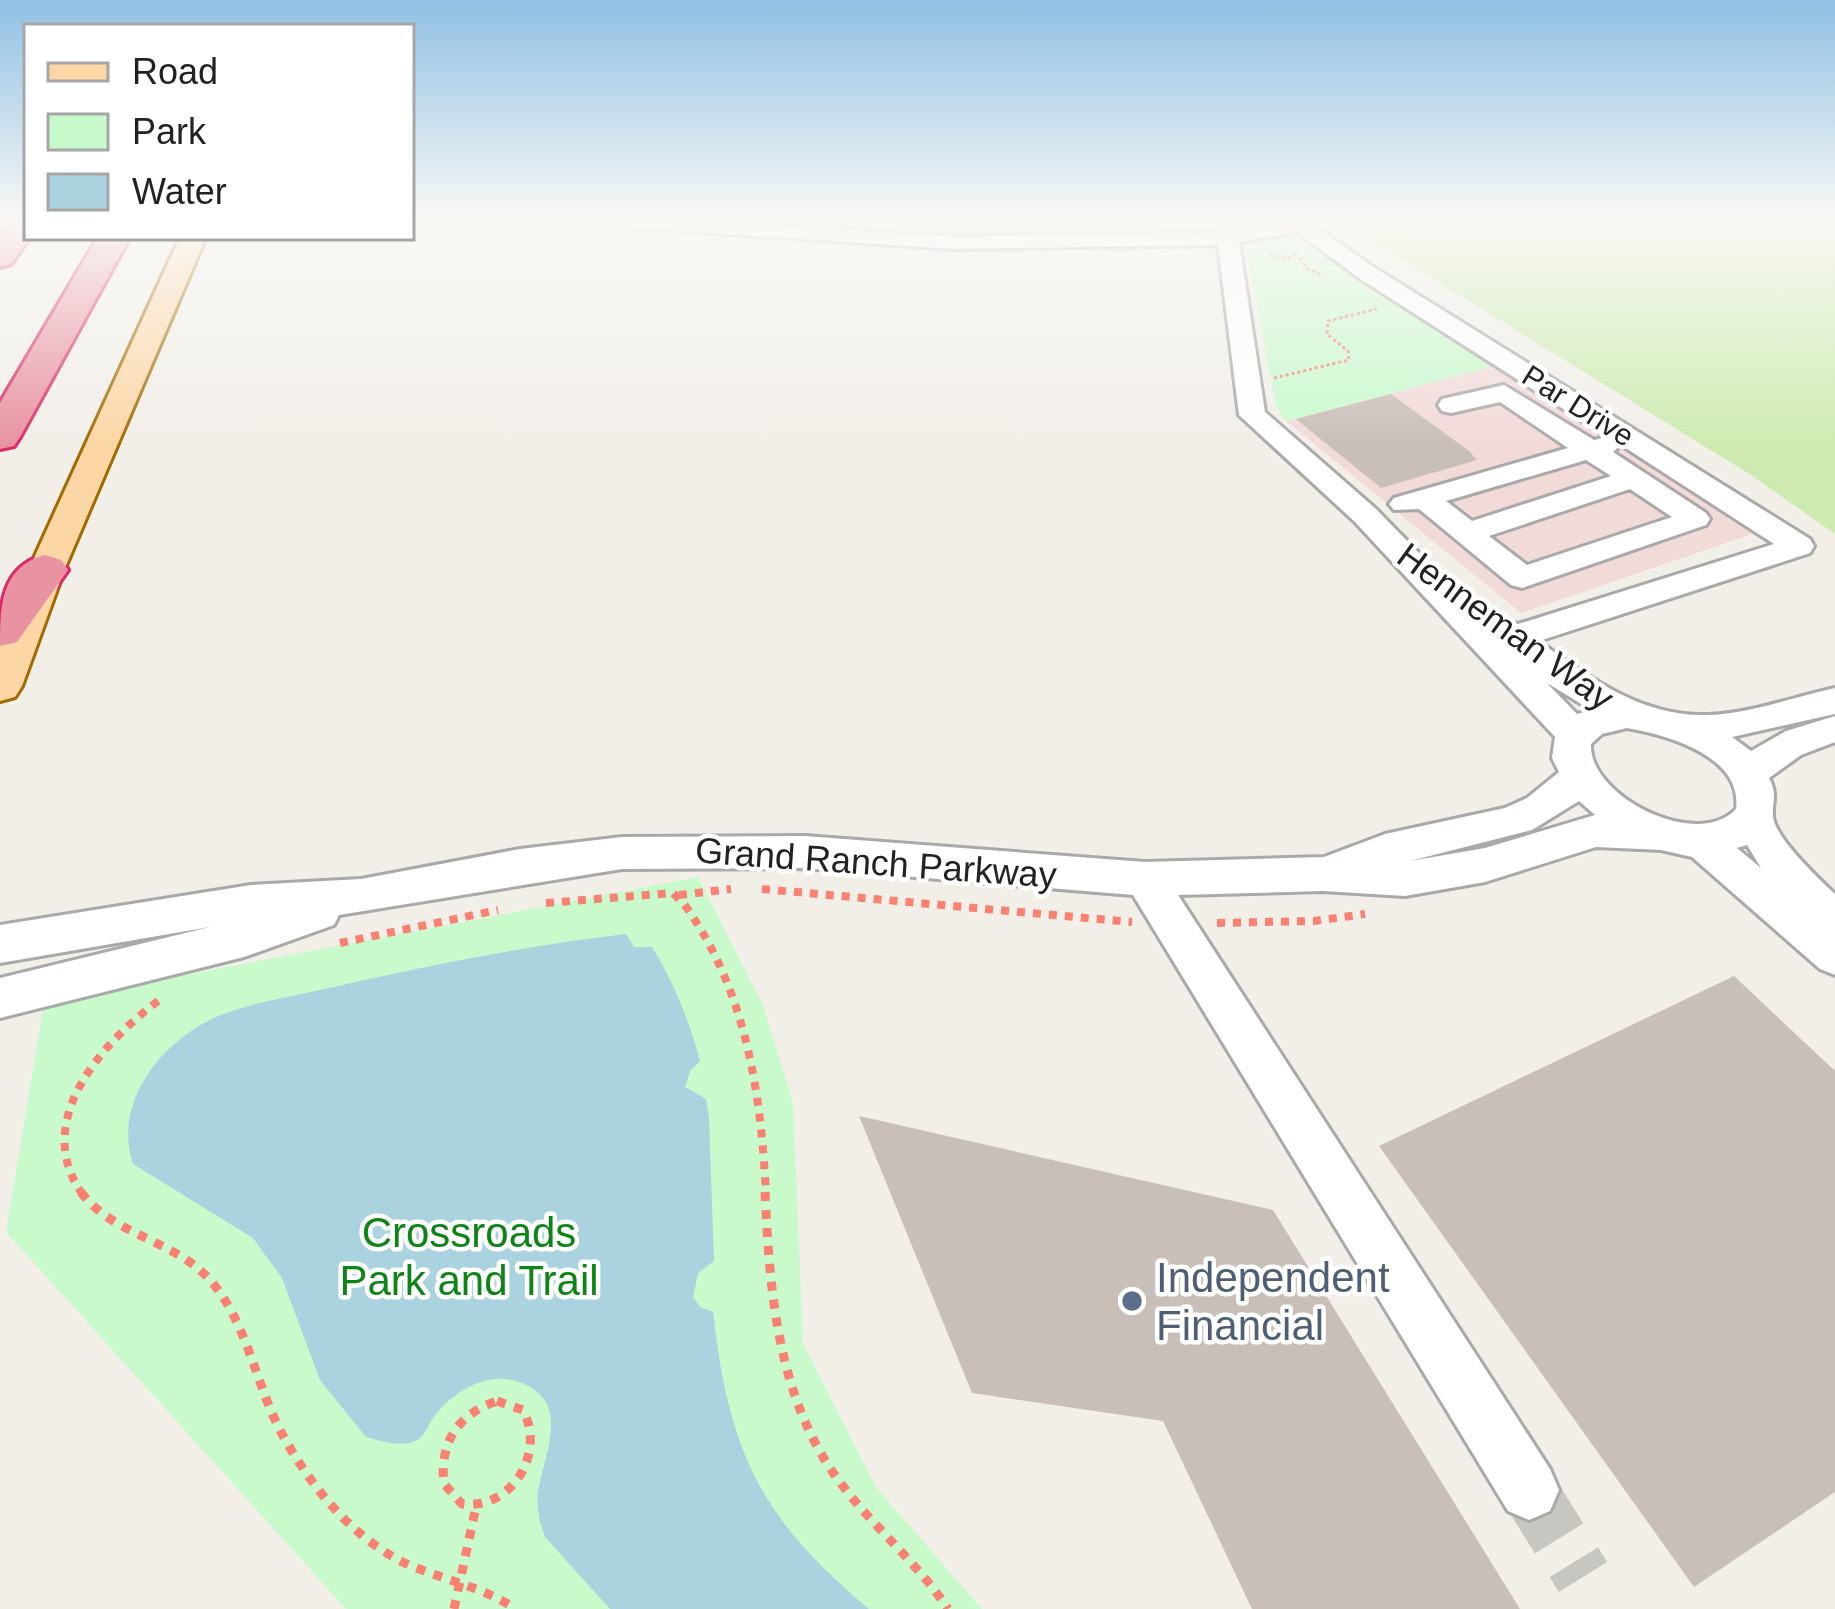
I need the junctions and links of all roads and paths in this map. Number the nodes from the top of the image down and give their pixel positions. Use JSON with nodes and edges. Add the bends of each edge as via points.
{"nodes":[{"id":1,"x":80,"y":295,"type":"edge"},
{"id":2,"x":167,"y":295,"type":"edge"},
{"id":3,"x":1235,"y":295,"type":"edge"},
{"id":4,"x":1402,"y":295,"type":"edge"},
{"id":5,"x":1382,"y":297,"type":"dead end"},
{"id":6,"x":1271,"y":379,"type":"dead end"},
{"id":7,"x":1451,"y":405,"type":"dead end"},
{"id":8,"x":0,"y":437,"type":"edge"},
{"id":9,"x":1630,"y":439,"type":"junction"},
{"id":10,"x":1592,"y":450,"type":"junction"},
{"id":11,"x":1634,"y":478,"type":"junction"},
{"id":12,"x":1424,"y":498,"type":"junction"},
{"id":13,"x":1375,"y":526,"type":"junction"},
{"id":14,"x":1467,"y":532,"type":"junction"},
{"id":15,"x":46,"y":570,"type":"junction"},
{"id":16,"x":0,"y":630,"type":"edge"},
{"id":17,"x":1512,"y":638,"type":"junction"},
{"id":18,"x":0,"y":686,"type":"edge"},
{"id":19,"x":1835,"y":701,"type":"edge"},
{"id":20,"x":1627,"y":715,"type":"junction"},
{"id":21,"x":1682,"y":727,"type":"junction"},
{"id":22,"x":1835,"y":729,"type":"edge"},
{"id":23,"x":1577,"y":756,"type":"junction"},
{"id":24,"x":1749,"y":776,"type":"junction"},
{"id":25,"x":1753,"y":817,"type":"junction"},
{"id":26,"x":1659,"y":835,"type":"junction"},
{"id":27,"x":1702,"y":842,"type":"junction"},
{"id":28,"x":1323,"y":874,"type":"junction"},
{"id":29,"x":1145,"y":879,"type":"junction"},
{"id":30,"x":362,"y":896,"type":"junction"},
{"id":31,"x":532,"y":904,"type":"dead end"},
{"id":32,"x":510,"y":908,"type":"dead end"},
{"id":33,"x":1835,"y":920,"type":"edge"},
{"id":34,"x":0,"y":944,"type":"edge"},
{"id":35,"x":332,"y":945,"type":"dead end"},
{"id":36,"x":1835,"y":956,"type":"edge"},
{"id":37,"x":169,"y":993,"type":"dead end"},
{"id":38,"x":0,"y":998,"type":"edge"},
{"id":39,"x":1528,"y":1490,"type":"tunnel mouth"},
{"id":40,"x":476,"y":1507,"type":"junction"},
{"id":41,"x":460,"y":1582,"type":"junction"},
{"id":42,"x":454,"y":1609,"type":"edge"},
{"id":43,"x":516,"y":1609,"type":"edge"},
{"id":44,"x":948,"y":1609,"type":"edge"}],
"edges":[{"from":1,"to":8,"type":"highway"},
{"from":2,"to":15,"type":"main road"},
{"from":3,"to":13,"type":"street","name":"Henneman Way","via":[[1252,415]]},
{"from":4,"to":9,"type":"street","name":"Par Drive"},
{"from":5,"to":6,"type":"path","via":[[1377,310],[1328,321],[1327,334],[1348,360]]},
{"from":7,"to":10,"type":"street","via":[[1504,393]]},
{"from":9,"to":10,"type":"street"},
{"from":9,"to":17,"type":"street","name":"Par Drive","via":[[1799,546]]},
{"from":10,"to":11,"type":"street"},
{"from":10,"to":12,"type":"street"},
{"from":11,"to":14,"type":"street"},
{"from":11,"to":14,"type":"street","via":[[1695,519],[1522,578]]},
{"from":12,"to":13,"type":"street"},
{"from":12,"to":14,"type":"street"},
{"from":13,"to":17,"type":"street","name":"Henneman Way"},
{"from":13,"to":23,"type":"street","name":"Henneman Way"},
{"from":15,"to":16,"type":"highway"},
{"from":15,"to":18,"type":"main road"},
{"from":17,"to":20,"type":"street","name":"Henneman Way"},
{"from":19,"to":21,"type":"street","via":[[1710,729]]},
{"from":20,"to":21,"type":"street","name":"Henneman Way"},
{"from":20,"to":23,"type":"street","name":"Grand Ranch Parkway","via":[[1587,724]]},
{"from":21,"to":24,"type":"street"},
{"from":22,"to":24,"type":"street","via":[[1799,739]]},
{"from":23,"to":26,"type":"street","name":"Henneman Way","via":[[1610,810]]},
{"from":23,"to":28,"type":"street","name":"Grand Ranch Parkway","via":[[1567,791],[1542,809]]},
{"from":24,"to":25,"type":"street"},
{"from":25,"to":27,"type":"street","via":[[1743,830]]},
{"from":25,"to":33,"type":"street","via":[[1797,888]]},
{"from":26,"to":27,"type":"street"},
{"from":26,"to":28,"type":"street","name":"Grand Ranch Parkway","via":[[1579,834],[1485,865],[1405,879]]},
{"from":27,"to":36,"type":"street"},
{"from":28,"to":29,"type":"street","name":"Grand Ranch Parkway"},
{"from":29,"to":30,"type":"street","name":"Grand Ranch Parkway","via":[[695,849],[537,863]]},
{"from":29,"to":39,"type":"street"},
{"from":30,"to":34,"type":"street","name":"Grand Ranch Parkway","via":[[251,903]]},
{"from":30,"to":38,"type":"street","name":"Grand Ranch Parkway","via":[[244,938]]},
{"from":31,"to":44,"type":"path","via":[[668,892],[678,895],[705,939],[754,1056],[776,1318],[794,1395],[845,1491]]},
{"from":32,"to":35,"type":"path"},
{"from":37,"to":41,"type":"path","via":[[124,1028],[81,1084],[65,1138],[73,1182],[122,1226],[211,1280],[284,1438],[341,1514],[398,1559]]},
{"from":40,"to":40,"type":"path","via":[[448,1493],[445,1448],[466,1415],[508,1402],[530,1425],[528,1465],[512,1490]]},
{"from":40,"to":41,"type":"path"},
{"from":41,"to":42,"type":"path"},
{"from":41,"to":43,"type":"path"}]}
